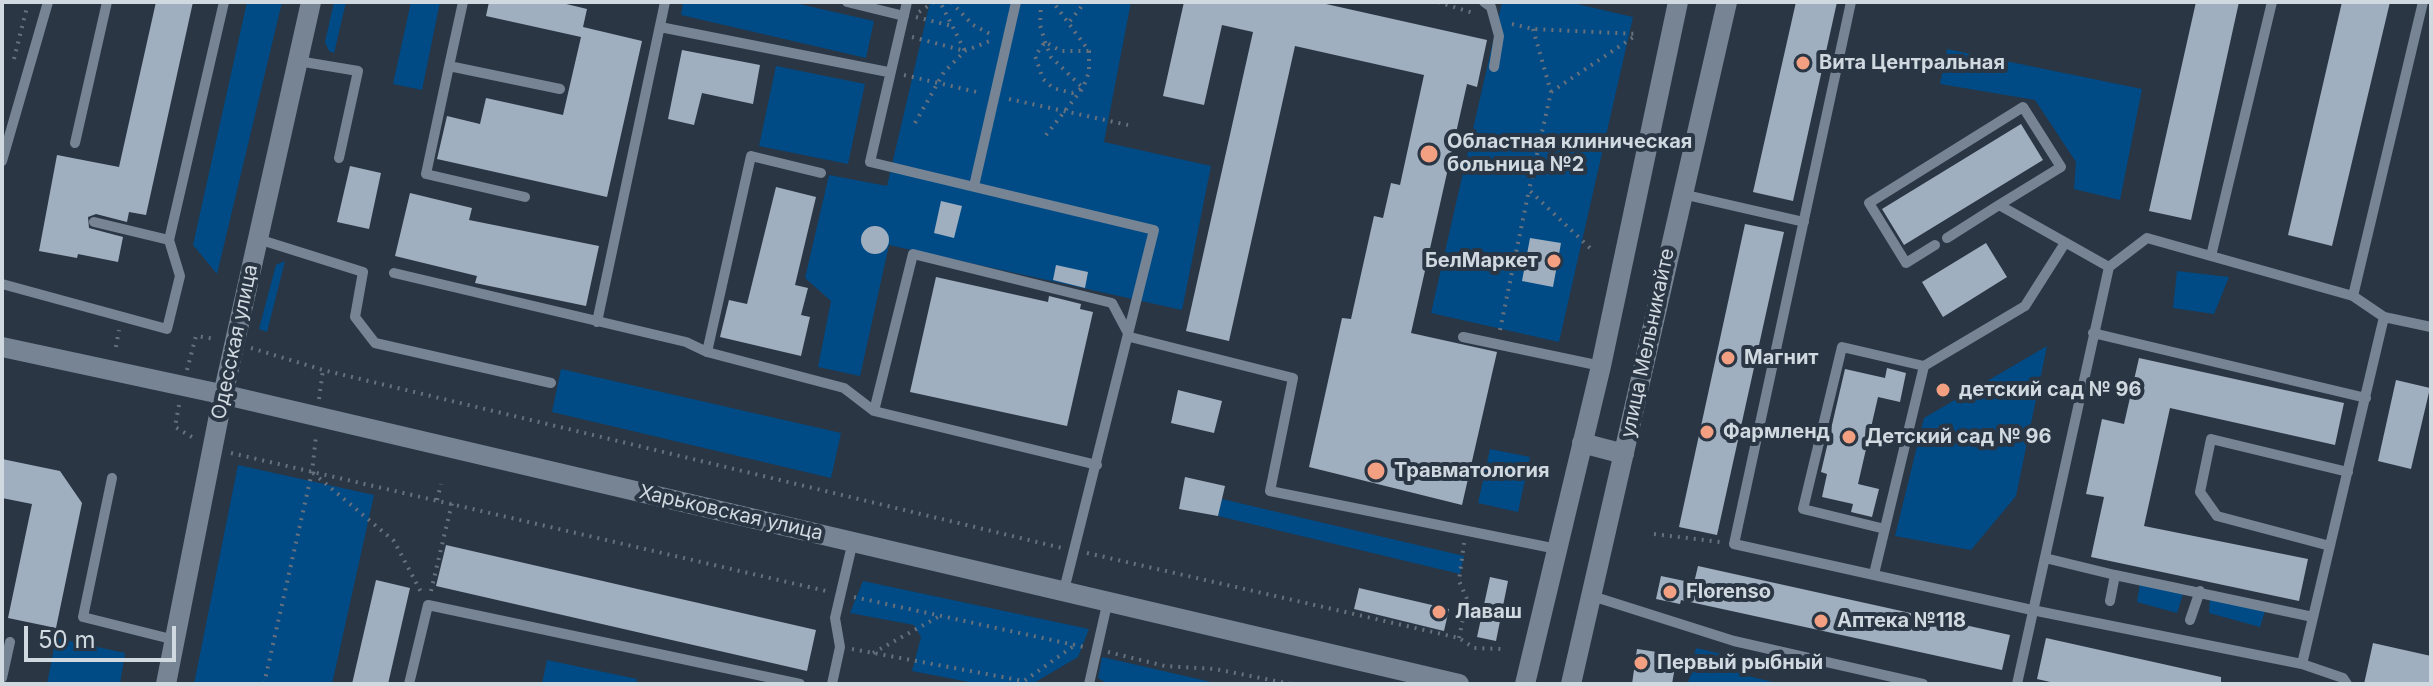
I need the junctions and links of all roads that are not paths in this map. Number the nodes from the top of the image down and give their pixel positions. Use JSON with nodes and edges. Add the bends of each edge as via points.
{"nodes":[{"id":1,"x":48,"y":2,"type":"edge"},
{"id":2,"x":107,"y":2,"type":"edge"},
{"id":3,"x":224,"y":2,"type":"edge"},
{"id":4,"x":311,"y":2,"type":"edge"},
{"id":5,"x":463,"y":2,"type":"edge"},
{"id":6,"x":665,"y":2,"type":"edge"},
{"id":7,"x":847,"y":2,"type":"edge"},
{"id":8,"x":907,"y":2,"type":"edge"},
{"id":9,"x":1016,"y":2,"type":"edge"},
{"id":10,"x":1484,"y":2,"type":"edge"},
{"id":11,"x":1678,"y":2,"type":"edge"},
{"id":12,"x":1727,"y":2,"type":"edge"},
{"id":13,"x":1851,"y":2,"type":"edge"},
{"id":14,"x":2272,"y":2,"type":"edge"},
{"id":15,"x":2423,"y":2,"type":"edge"},
{"id":16,"x":908,"y":16,"type":"junction"},
{"id":17,"x":660,"y":27,"type":"junction"},
{"id":18,"x":298,"y":61,"type":"junction"},
{"id":19,"x":449,"y":66,"type":"junction"},
{"id":20,"x":1494,"y":67,"type":"dead end"},
{"id":21,"x":888,"y":72,"type":"junction"},
{"id":22,"x":560,"y":89,"type":"dead end"},
{"id":23,"x":75,"y":143,"type":"dead end"},
{"id":24,"x":339,"y":158,"type":"dead end"},
{"id":25,"x":2,"y":161,"type":"edge"},
{"id":26,"x":821,"y":173,"type":"dead end"},
{"id":27,"x":974,"y":186,"type":"junction"},
{"id":28,"x":1680,"y":194,"type":"junction"},
{"id":29,"x":525,"y":197,"type":"dead end"},
{"id":30,"x":1999,"y":205,"type":"junction"},
{"id":31,"x":94,"y":222,"type":"dead end"},
{"id":32,"x":1804,"y":222,"type":"junction"},
{"id":33,"x":1947,"y":238,"type":"dead end"},
{"id":34,"x":258,"y":239,"type":"junction"},
{"id":35,"x":169,"y":240,"type":"junction"},
{"id":36,"x":2065,"y":243,"type":"junction"},
{"id":37,"x":1935,"y":245,"type":"dead end"},
{"id":38,"x":2211,"y":256,"type":"junction"},
{"id":39,"x":2109,"y":267,"type":"junction"},
{"id":40,"x":394,"y":273,"type":"dead end"},
{"id":41,"x":2,"y":284,"type":"edge"},
{"id":42,"x":2353,"y":296,"type":"junction"},
{"id":43,"x":2384,"y":317,"type":"junction"},
{"id":44,"x":597,"y":322,"type":"junction"},
{"id":45,"x":2431,"y":327,"type":"edge"},
{"id":46,"x":2093,"y":333,"type":"junction"},
{"id":47,"x":1130,"y":337,"type":"junction"},
{"id":48,"x":1463,"y":337,"type":"dead end"},
{"id":49,"x":2,"y":347,"type":"edge"},
{"id":50,"x":707,"y":352,"type":"junction"},
{"id":51,"x":1601,"y":366,"type":"junction"},
{"id":52,"x":1924,"y":366,"type":"junction"},
{"id":53,"x":551,"y":383,"type":"dead end"},
{"id":54,"x":223,"y":395,"type":"junction"},
{"id":55,"x":2366,"y":398,"type":"junction"},
{"id":56,"x":874,"y":411,"type":"junction"},
{"id":57,"x":1582,"y":443,"type":"junction"},
{"id":58,"x":1624,"y":454,"type":"junction"},
{"id":59,"x":1097,"y":465,"type":"junction"},
{"id":60,"x":2348,"y":472,"type":"junction"},
{"id":61,"x":112,"y":478,"type":"dead end"},
{"id":62,"x":1885,"y":529,"type":"junction"},
{"id":63,"x":853,"y":541,"type":"junction"},
{"id":64,"x":2330,"y":546,"type":"junction"},
{"id":65,"x":1557,"y":549,"type":"junction"},
{"id":66,"x":2045,"y":558,"type":"junction"},
{"id":67,"x":1874,"y":574,"type":"junction"},
{"id":68,"x":2115,"y":575,"type":"junction"},
{"id":69,"x":1064,"y":590,"type":"junction"},
{"id":70,"x":2200,"y":591,"type":"junction"},
{"id":71,"x":1592,"y":596,"type":"junction"},
{"id":72,"x":1108,"y":600,"type":"junction"},
{"id":73,"x":2110,"y":601,"type":"dead end"},
{"id":74,"x":2032,"y":610,"type":"junction"},
{"id":75,"x":2313,"y":617,"type":"junction"},
{"id":76,"x":2190,"y":620,"type":"dead end"},
{"id":77,"x":175,"y":640,"type":"junction"},
{"id":78,"x":10,"y":642,"type":"dead end"},
{"id":79,"x":2302,"y":664,"type":"junction"},
{"id":80,"x":2,"y":678,"type":"edge"},
{"id":81,"x":771,"y":681,"type":"edge"},
{"id":82,"x":166,"y":684,"type":"edge"},
{"id":83,"x":409,"y":684,"type":"edge"},
{"id":84,"x":800,"y":684,"type":"edge"},
{"id":85,"x":832,"y":684,"type":"edge"},
{"id":86,"x":1089,"y":684,"type":"edge"},
{"id":87,"x":1459,"y":684,"type":"edge"},
{"id":88,"x":1525,"y":684,"type":"edge"},
{"id":89,"x":1571,"y":684,"type":"edge"},
{"id":90,"x":1923,"y":684,"type":"edge"},
{"id":91,"x":2017,"y":684,"type":"edge"},
{"id":92,"x":2347,"y":684,"type":"edge"}],
"edges":[{"from":1,"to":25,"type":"lane"},
{"from":2,"to":23,"type":"lane"},
{"from":3,"to":35,"type":"lane"},
{"from":4,"to":18,"type":"street","name":"Одесская улица"},
{"from":5,"to":19,"type":"lane"},
{"from":6,"to":17,"type":"lane"},
{"from":7,"to":16,"type":"lane"},
{"from":8,"to":16,"type":"lane"},
{"from":9,"to":27,"type":"lane"},
{"from":10,"to":20,"type":"lane","via":[[1491,7],[1499,36]]},
{"from":11,"to":51,"type":"street","name":"улица Мельникайте"},
{"from":12,"to":28,"type":"street","name":"улица Мельникайте"},
{"from":13,"to":32,"type":"lane"},
{"from":14,"to":38,"type":"lane"},
{"from":15,"to":42,"type":"lane"},
{"from":16,"to":21,"type":"lane"},
{"from":17,"to":21,"type":"lane"},
{"from":17,"to":44,"type":"lane"},
{"from":18,"to":24,"type":"lane","via":[[358,71]]},
{"from":18,"to":34,"type":"street","name":"Одесская улица"},
{"from":19,"to":22,"type":"lane"},
{"from":19,"to":29,"type":"lane","via":[[426,174]]},
{"from":21,"to":27,"type":"lane","via":[[870,162]]},
{"from":26,"to":50,"type":"lane","via":[[751,156]]},
{"from":27,"to":47,"type":"lane","via":[[1154,230]]},
{"from":28,"to":32,"type":"lane"},
{"from":28,"to":58,"type":"street","name":"улица Мельникайте"},
{"from":30,"to":33,"type":"lane"},
{"from":30,"to":36,"type":"lane"},
{"from":30,"to":37,"type":"lane","via":[[2061,167],[2023,107],[1869,203],[1906,263]]},
{"from":31,"to":35,"type":"lane"},
{"from":32,"to":67,"type":"lane","via":[[1734,544]]},
{"from":34,"to":53,"type":"lane","via":[[363,272],[355,317],[375,343]]},
{"from":34,"to":54,"type":"street","name":"Одесская улица"},
{"from":35,"to":41,"type":"lane","via":[[180,276],[167,329]]},
{"from":36,"to":39,"type":"lane"},
{"from":36,"to":52,"type":"lane","via":[[2025,306]]},
{"from":38,"to":39,"type":"lane","via":[[2147,238]]},
{"from":38,"to":42,"type":"lane"},
{"from":39,"to":46,"type":"lane"},
{"from":40,"to":44,"type":"lane"},
{"from":42,"to":43,"type":"lane"},
{"from":43,"to":45,"type":"lane"},
{"from":43,"to":55,"type":"lane"},
{"from":44,"to":50,"type":"lane","via":[[686,342]]},
{"from":46,"to":55,"type":"lane"},
{"from":46,"to":66,"type":"lane"},
{"from":47,"to":56,"type":"lane","via":[[1112,303],[913,254]]},
{"from":47,"to":59,"type":"lane"},
{"from":47,"to":65,"type":"lane","via":[[1293,378],[1270,491]]},
{"from":48,"to":51,"type":"lane"},
{"from":49,"to":54,"type":"street","name":"Харьковская улица"},
{"from":50,"to":56,"type":"lane","via":[[844,388]]},
{"from":51,"to":57,"type":"street","name":"улица Мельникайте"},
{"from":52,"to":62,"type":"lane"},
{"from":52,"to":62,"type":"lane","via":[[1842,347],[1803,509]]},
{"from":54,"to":63,"type":"street","name":"Харьковская улица"},
{"from":54,"to":77,"type":"street","name":"Одесская улица"},
{"from":55,"to":60,"type":"lane"},
{"from":56,"to":59,"type":"lane"},
{"from":57,"to":58,"type":"street"},
{"from":57,"to":65,"type":"street","name":"улица Мельникайте"},
{"from":58,"to":71,"type":"street","name":"улица Мельникайте"},
{"from":59,"to":69,"type":"lane"},
{"from":60,"to":64,"type":"lane"},
{"from":60,"to":64,"type":"lane","via":[[2211,439],[2200,492],[2217,516]]},
{"from":61,"to":77,"type":"lane","via":[[83,617]]},
{"from":62,"to":67,"type":"lane"},
{"from":63,"to":69,"type":"street","name":"Харьковская улица"},
{"from":63,"to":85,"type":"lane","via":[[835,618],[840,647]]},
{"from":64,"to":75,"type":"lane"},
{"from":65,"to":88,"type":"street","name":"улица Мельникайте"},
{"from":66,"to":68,"type":"lane"},
{"from":66,"to":74,"type":"lane"},
{"from":67,"to":74,"type":"lane"},
{"from":68,"to":70,"type":"lane"},
{"from":68,"to":73,"type":"lane"},
{"from":69,"to":72,"type":"street","name":"Харьковская улица"},
{"from":70,"to":75,"type":"lane"},
{"from":70,"to":76,"type":"lane"},
{"from":71,"to":89,"type":"street","name":"улица Мельникайте"},
{"from":71,"to":90,"type":"lane","via":[[1734,641]]},
{"from":72,"to":86,"type":"lane"},
{"from":72,"to":87,"type":"street","name":"Харьковская улица"},
{"from":74,"to":79,"type":"lane"},
{"from":74,"to":91,"type":"lane"},
{"from":75,"to":79,"type":"lane"},
{"from":77,"to":82,"type":"street","name":"Одесская улица"},
{"from":78,"to":80,"type":"lane"},
{"from":79,"to":92,"type":"lane"},
{"from":81,"to":83,"type":"lane","via":[[428,605]]},
{"from":81,"to":84,"type":"lane"}]}
